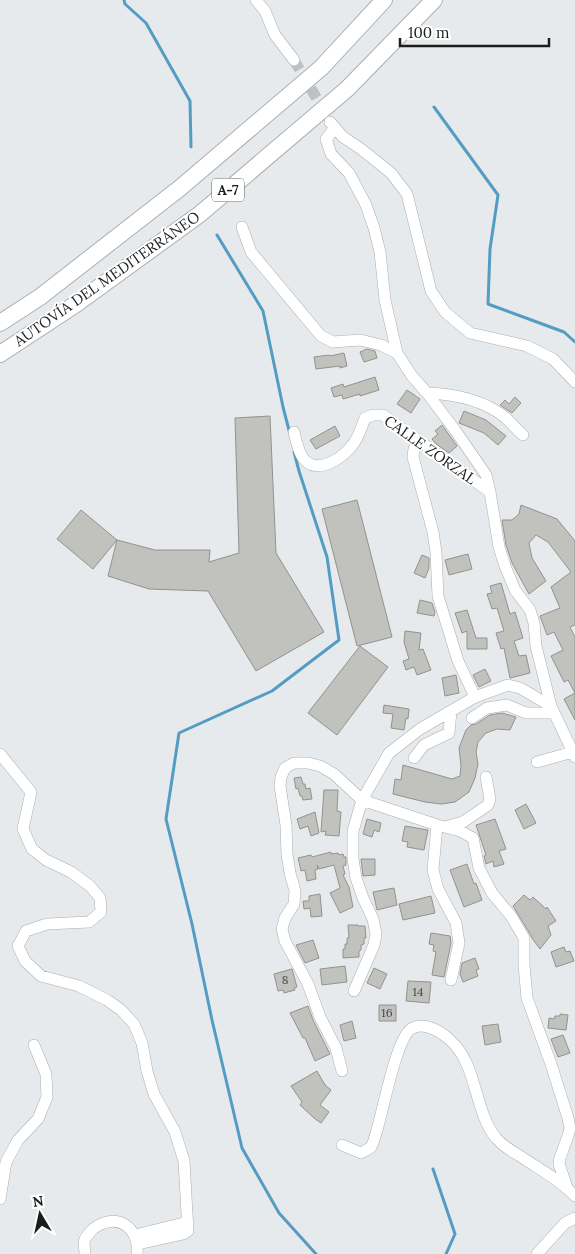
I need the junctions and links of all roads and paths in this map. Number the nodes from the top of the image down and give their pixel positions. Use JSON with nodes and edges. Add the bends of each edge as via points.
{"nodes":[{"id":1,"x":256,"y":0,"type":"edge"},
{"id":2,"x":384,"y":0,"type":"edge"},
{"id":3,"x":434,"y":0,"type":"edge"},
{"id":4,"x":294,"y":60,"type":"tunnel mouth"},
{"id":5,"x":242,"y":227,"type":"dead end"},
{"id":6,"x":0,"y":323,"type":"edge"},
{"id":7,"x":0,"y":354,"type":"edge"},
{"id":8,"x":397,"y":354,"type":"junction"},
{"id":9,"x":575,"y":382,"type":"edge"},
{"id":10,"x":427,"y":392,"type":"junction"},
{"id":11,"x":294,"y":432,"type":"dead end"},
{"id":12,"x":523,"y":435,"type":"dead end"},
{"id":13,"x":421,"y":442,"type":"junction"},
{"id":14,"x":490,"y":492,"type":"junction"},
{"id":15,"x":475,"y":697,"type":"junction"},
{"id":16,"x":553,"y":710,"type":"junction"},
{"id":17,"x":451,"y":711,"type":"junction"},
{"id":18,"x":472,"y":718,"type":"dead end"},
{"id":19,"x":0,"y":754,"type":"edge"},
{"id":20,"x":574,"y":754,"type":"edge"},
{"id":21,"x":414,"y":758,"type":"dead end"},
{"id":22,"x":537,"y":762,"type":"dead end"},
{"id":23,"x":486,"y":777,"type":"dead end"},
{"id":24,"x":362,"y":800,"type":"junction"},
{"id":25,"x":440,"y":826,"type":"junction"},
{"id":26,"x":451,"y":980,"type":"dead end"},
{"id":27,"x":354,"y":991,"type":"dead end"},
{"id":28,"x":34,"y":1045,"type":"dead end"},
{"id":29,"x":342,"y":1071,"type":"dead end"},
{"id":30,"x":342,"y":1145,"type":"dead end"},
{"id":31,"x":567,"y":1187,"type":"junction"},
{"id":32,"x":575,"y":1196,"type":"edge"},
{"id":33,"x":0,"y":1199,"type":"edge"},
{"id":34,"x":575,"y":1218,"type":"edge"},
{"id":35,"x":137,"y":1244,"type":"edge"},
{"id":36,"x":85,"y":1254,"type":"edge"},
{"id":37,"x":537,"y":1254,"type":"edge"}],
"edges":[{"from":1,"to":4,"type":"street","via":[[265,11],[275,35]]},
{"from":2,"to":6,"type":"highway","name":"AUTOVÍA DEL MEDITERRÁNEO","number":"A-7","via":[[321,68],[187,182],[40,296]]},
{"from":3,"to":7,"type":"highway","name":"AUTOVÍA DEL MEDITERRÁNEO","number":"A-7","via":[[347,90],[200,214],[76,304]]},
{"from":5,"to":8,"type":"street","via":[[251,252],[321,336],[333,342],[360,340],[381,345]]},
{"from":8,"to":9,"type":"street","via":[[374,228],[349,173],[331,154],[326,139],[332,125],[391,173],[407,194],[431,291],[445,312],[470,333],[527,346],[553,359]]},
{"from":8,"to":10,"type":"street"},
{"from":10,"to":12,"type":"street","via":[[478,402],[504,417]]},
{"from":10,"to":14,"type":"street","via":[[486,475]]},
{"from":11,"to":13,"type":"street","name":"CALLE ZORZAL","via":[[303,458],[311,465],[321,466],[345,454],[355,442],[365,418],[373,415],[383,415]]},
{"from":13,"to":14,"type":"street","name":"CALLE ZORZAL"},
{"from":13,"to":15,"type":"street","via":[[414,449],[413,457],[433,532],[438,596],[458,661]]},
{"from":14,"to":16,"type":"street","via":[[498,547],[515,590],[530,610]]},
{"from":15,"to":16,"type":"street","via":[[508,685],[520,688]]},
{"from":15,"to":17,"type":"street"},
{"from":16,"to":18,"type":"street","via":[[526,713],[507,705],[487,708]]},
{"from":16,"to":20,"type":"street"},
{"from":17,"to":21,"type":"street","via":[[449,733],[424,745]]},
{"from":17,"to":24,"type":"street","via":[[389,753]]},
{"from":19,"to":35,"type":"street","via":[[31,792],[23,829],[32,849],[71,872],[100,898],[101,912],[89,922],[47,924],[26,931],[18,946],[25,961],[41,976],[79,986],[107,1000],[134,1024],[154,1094],[175,1132],[184,1161],[188,1227]]},
{"from":20,"to":22,"type":"street"},
{"from":23,"to":25,"type":"street","via":[[488,805],[463,822]]},
{"from":24,"to":25,"type":"street"},
{"from":24,"to":27,"type":"street","via":[[353,831],[353,859],[356,878],[376,934]]},
{"from":24,"to":29,"type":"street","via":[[334,774],[320,766],[294,763],[285,768],[281,778],[287,854],[294,891],[294,904],[282,929],[336,1048]]},
{"from":25,"to":26,"type":"street","via":[[433,870],[438,888],[456,923],[459,942]]},
{"from":25,"to":31,"type":"street","via":[[473,838],[480,868],[492,893],[524,938],[527,998],[570,1128],[560,1158]]},
{"from":28,"to":33,"type":"street","via":[[46,1074],[47,1096],[38,1118],[18,1140],[6,1162]]},
{"from":30,"to":31,"type":"street","via":[[361,1153],[371,1147],[394,1064],[405,1037],[410,1029],[429,1027],[442,1033],[461,1053],[489,1129],[498,1140]]},
{"from":31,"to":32,"type":"street"},
{"from":34,"to":37,"type":"street","via":[[565,1223]]},
{"from":35,"to":36,"type":"street","via":[[127,1226],[112,1220],[89,1232],[84,1241]]}]}
